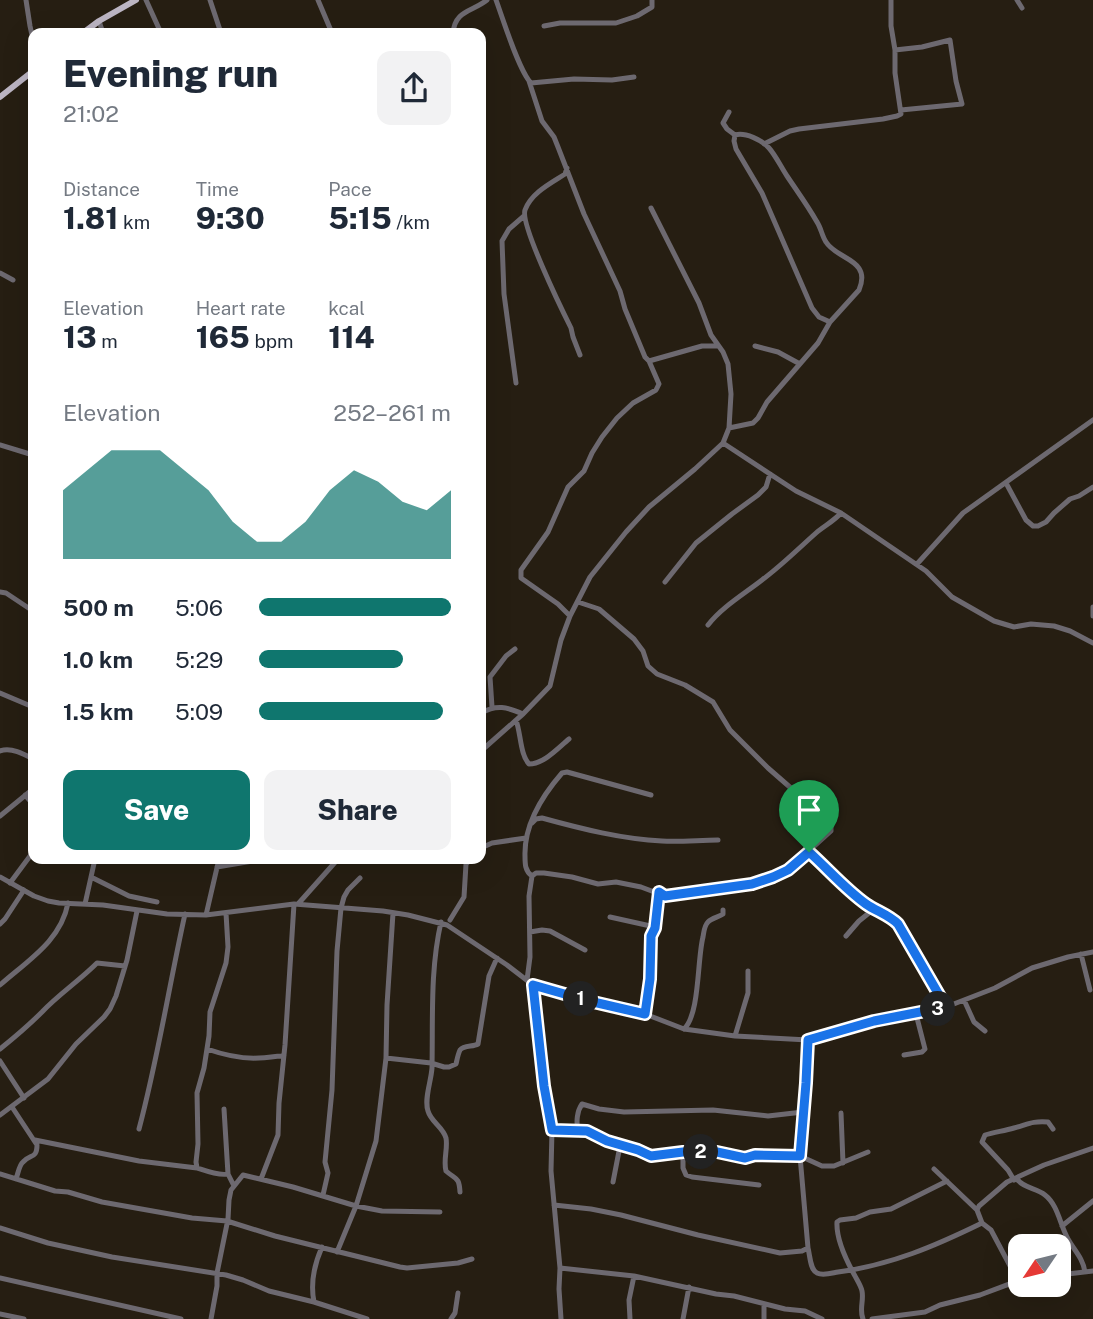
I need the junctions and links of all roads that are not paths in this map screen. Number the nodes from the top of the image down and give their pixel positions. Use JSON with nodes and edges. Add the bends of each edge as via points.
{"nodes":[{"id":1,"x":26,"y":0,"type":"edge"},
{"id":2,"x":136,"y":0,"type":"edge"},
{"id":3,"x":146,"y":0,"type":"edge"},
{"id":4,"x":211,"y":0,"type":"edge"},
{"id":5,"x":317,"y":0,"type":"edge"},
{"id":6,"x":487,"y":0,"type":"edge"},
{"id":7,"x":496,"y":0,"type":"edge"},
{"id":8,"x":652,"y":0,"type":"edge"},
{"id":9,"x":891,"y":0,"type":"edge"},
{"id":10,"x":1017,"y":0,"type":"edge"},
{"id":11,"x":1022,"y":8,"type":"dead end"},
{"id":12,"x":99,"y":21,"type":"junction"},
{"id":13,"x":544,"y":26,"type":"dead end"},
{"id":14,"x":30,"y":28,"type":"edge"},
{"id":15,"x":90,"y":28,"type":"edge"},
{"id":16,"x":101,"y":28,"type":"edge"},
{"id":17,"x":159,"y":28,"type":"edge"},
{"id":18,"x":219,"y":28,"type":"edge"},
{"id":19,"x":330,"y":28,"type":"edge"},
{"id":20,"x":454,"y":28,"type":"edge"},
{"id":21,"x":895,"y":50,"type":"junction"},
{"id":22,"x":28,"y":75,"type":"edge"},
{"id":23,"x":634,"y":77,"type":"dead end"},
{"id":24,"x":529,"y":81,"type":"junction"},
{"id":25,"x":0,"y":97,"type":"edge"},
{"id":26,"x":901,"y":110,"type":"junction"},
{"id":27,"x":729,"y":112,"type":"dead end"},
{"id":28,"x":735,"y":135,"type":"junction"},
{"id":29,"x":764,"y":144,"type":"junction"},
{"id":30,"x":567,"y":169,"type":"junction"},
{"id":31,"x":651,"y":208,"type":"dead end"},
{"id":32,"x":524,"y":216,"type":"junction"},
{"id":33,"x":0,"y":274,"type":"edge"},
{"id":34,"x":13,"y":280,"type":"dead end"},
{"id":35,"x":830,"y":323,"type":"junction"},
{"id":36,"x":717,"y":346,"type":"junction"},
{"id":37,"x":755,"y":346,"type":"dead end"},
{"id":38,"x":580,"y":355,"type":"dead end"},
{"id":39,"x":649,"y":361,"type":"junction"},
{"id":40,"x":800,"y":364,"type":"junction"},
{"id":41,"x":516,"y":383,"type":"dead end"},
{"id":42,"x":1093,"y":420,"type":"edge"},
{"id":43,"x":729,"y":428,"type":"junction"},
{"id":44,"x":723,"y":443,"type":"junction"},
{"id":45,"x":0,"y":445,"type":"edge"},
{"id":46,"x":28,"y":453,"type":"edge"},
{"id":47,"x":770,"y":474,"type":"junction"},
{"id":48,"x":1006,"y":484,"type":"junction"},
{"id":49,"x":1093,"y":487,"type":"edge"},
{"id":50,"x":841,"y":513,"type":"junction"},
{"id":51,"x":917,"y":564,"type":"junction"},
{"id":52,"x":666,"y":582,"type":"dead end"},
{"id":53,"x":0,"y":592,"type":"edge"},
{"id":54,"x":578,"y":602,"type":"junction"},
{"id":55,"x":1093,"y":607,"type":"edge"},
{"id":56,"x":28,"y":608,"type":"edge"},
{"id":57,"x":570,"y":616,"type":"junction"},
{"id":58,"x":1093,"y":616,"type":"edge"},
{"id":59,"x":708,"y":625,"type":"dead end"},
{"id":60,"x":1090,"y":639,"type":"edge"},
{"id":61,"x":515,"y":649,"type":"dead end"},
{"id":62,"x":0,"y":693,"type":"edge"},
{"id":63,"x":28,"y":705,"type":"edge"},
{"id":64,"x":492,"y":707,"type":"junction"},
{"id":65,"x":486,"y":710,"type":"edge"},
{"id":66,"x":523,"y":715,"type":"junction"},
{"id":67,"x":516,"y":720,"type":"junction"},
{"id":68,"x":569,"y":739,"type":"dead end"},
{"id":69,"x":486,"y":747,"type":"edge"},
{"id":70,"x":0,"y":751,"type":"edge"},
{"id":71,"x":28,"y":757,"type":"edge"},
{"id":72,"x":28,"y":792,"type":"edge"},
{"id":73,"x":25,"y":794,"type":"junction"},
{"id":74,"x":651,"y":795,"type":"dead end"},
{"id":75,"x":28,"y":798,"type":"edge"},
{"id":76,"x":1,"y":814,"type":"edge"},
{"id":77,"x":532,"y":823,"type":"junction"},
{"id":78,"x":526,"y":838,"type":"junction"},
{"id":79,"x":718,"y":840,"type":"dead end"},
{"id":80,"x":486,"y":846,"type":"edge"},
{"id":81,"x":809,"y":852,"type":"junction"},
{"id":82,"x":28,"y":859,"type":"edge"},
{"id":83,"x":94,"y":864,"type":"edge"},
{"id":84,"x":230,"y":864,"type":"edge"},
{"id":85,"x":328,"y":864,"type":"edge"},
{"id":86,"x":334,"y":864,"type":"edge"},
{"id":87,"x":466,"y":864,"type":"edge"},
{"id":88,"x":217,"y":866,"type":"joint"},
{"id":89,"x":329,"y":869,"type":"junction"},
{"id":90,"x":531,"y":876,"type":"junction"},
{"id":91,"x":0,"y":877,"type":"edge"},
{"id":92,"x":91,"y":877,"type":"junction"},
{"id":93,"x":360,"y":878,"type":"dead end"},
{"id":94,"x":10,"y":883,"type":"junction"},
{"id":95,"x":24,"y":890,"type":"junction"},
{"id":96,"x":659,"y":892,"type":"junction"},
{"id":97,"x":157,"y":902,"type":"dead end"},
{"id":98,"x":68,"y":903,"type":"junction"},
{"id":99,"x":85,"y":904,"type":"junction"},
{"id":100,"x":296,"y":904,"type":"junction"},
{"id":101,"x":341,"y":908,"type":"junction"},
{"id":102,"x":874,"y":909,"type":"junction"},
{"id":103,"x":723,"y":910,"type":"dead end"},
{"id":104,"x":137,"y":911,"type":"junction"},
{"id":105,"x":393,"y":912,"type":"junction"},
{"id":106,"x":226,"y":913,"type":"junction"},
{"id":107,"x":186,"y":914,"type":"junction"},
{"id":108,"x":206,"y":915,"type":"junction"},
{"id":109,"x":610,"y":917,"type":"dead end"},
{"id":110,"x":450,"y":920,"type":"dead end"},
{"id":111,"x":441,"y":922,"type":"junction"},
{"id":112,"x":0,"y":924,"type":"edge"},
{"id":113,"x":655,"y":928,"type":"junction"},
{"id":114,"x":530,"y":932,"type":"junction"},
{"id":115,"x":846,"y":936,"type":"dead end"},
{"id":116,"x":585,"y":950,"type":"dead end"},
{"id":117,"x":1093,"y":951,"type":"edge"},
{"id":118,"x":1080,"y":954,"type":"junction"},
{"id":119,"x":496,"y":958,"type":"junction"},
{"id":120,"x":125,"y":966,"type":"junction"},
{"id":121,"x":748,"y":971,"type":"dead end"},
{"id":122,"x":527,"y":980,"type":"junction"},
{"id":123,"x":0,"y":985,"type":"edge"},
{"id":124,"x":533,"y":985,"type":"junction"},
{"id":125,"x":1090,"y":990,"type":"dead end"},
{"id":126,"x":964,"y":1000,"type":"junction"},
{"id":127,"x":946,"y":1007,"type":"junction"},
{"id":128,"x":645,"y":1014,"type":"junction"},
{"id":129,"x":916,"y":1014,"type":"junction"},
{"id":130,"x":684,"y":1029,"type":"junction"},
{"id":131,"x":985,"y":1031,"type":"dead end"},
{"id":132,"x":735,"y":1036,"type":"junction"},
{"id":133,"x":808,"y":1040,"type":"junction"},
{"id":134,"x":0,"y":1049,"type":"edge"},
{"id":135,"x":207,"y":1049,"type":"junction"},
{"id":136,"x":284,"y":1055,"type":"junction"},
{"id":137,"x":904,"y":1055,"type":"dead end"},
{"id":138,"x":386,"y":1058,"type":"junction"},
{"id":139,"x":0,"y":1061,"type":"edge"},
{"id":140,"x":431,"y":1063,"type":"junction"},
{"id":141,"x":24,"y":1098,"type":"junction"},
{"id":142,"x":12,"y":1107,"type":"junction"},
{"id":143,"x":224,"y":1109,"type":"dead end"},
{"id":144,"x":803,"y":1112,"type":"junction"},
{"id":145,"x":841,"y":1113,"type":"dead end"},
{"id":146,"x":0,"y":1115,"type":"edge"},
{"id":147,"x":139,"y":1129,"type":"dead end"},
{"id":148,"x":1053,"y":1129,"type":"dead end"},
{"id":149,"x":552,"y":1130,"type":"junction"},
{"id":150,"x":578,"y":1130,"type":"junction"},
{"id":151,"x":35,"y":1140,"type":"junction"},
{"id":152,"x":620,"y":1146,"type":"junction"},
{"id":153,"x":1093,"y":1148,"type":"edge"},
{"id":154,"x":683,"y":1152,"type":"junction"},
{"id":155,"x":868,"y":1152,"type":"dead end"},
{"id":156,"x":800,"y":1156,"type":"junction"},
{"id":157,"x":843,"y":1163,"type":"junction"},
{"id":158,"x":197,"y":1168,"type":"junction"},
{"id":159,"x":934,"y":1169,"type":"dead end"},
{"id":160,"x":0,"y":1174,"type":"edge"},
{"id":161,"x":228,"y":1174,"type":"junction"},
{"id":162,"x":16,"y":1179,"type":"junction"},
{"id":163,"x":261,"y":1179,"type":"junction"},
{"id":164,"x":1016,"y":1179,"type":"junction"},
{"id":165,"x":947,"y":1181,"type":"junction"},
{"id":166,"x":613,"y":1182,"type":"dead end"},
{"id":167,"x":759,"y":1185,"type":"dead end"},
{"id":168,"x":234,"y":1186,"type":"junction"},
{"id":169,"x":460,"y":1192,"type":"dead end"},
{"id":170,"x":323,"y":1195,"type":"junction"},
{"id":171,"x":1093,"y":1201,"type":"edge"},
{"id":172,"x":554,"y":1205,"type":"junction"},
{"id":173,"x":356,"y":1206,"type":"junction"},
{"id":174,"x":977,"y":1210,"type":"junction"},
{"id":175,"x":440,"y":1212,"type":"dead end"},
{"id":176,"x":227,"y":1221,"type":"junction"},
{"id":177,"x":982,"y":1223,"type":"junction"},
{"id":178,"x":1062,"y":1226,"type":"junction"},
{"id":179,"x":0,"y":1228,"type":"edge"},
{"id":180,"x":322,"y":1247,"type":"junction"},
{"id":181,"x":808,"y":1248,"type":"junction"},
{"id":182,"x":337,"y":1252,"type":"junction"},
{"id":183,"x":472,"y":1259,"type":"dead end"},
{"id":184,"x":1008,"y":1260,"type":"edge"},
{"id":185,"x":560,"y":1268,"type":"junction"},
{"id":186,"x":852,"y":1270,"type":"junction"},
{"id":187,"x":1093,"y":1271,"type":"edge"},
{"id":188,"x":1085,"y":1272,"type":"junction"},
{"id":189,"x":217,"y":1273,"type":"junction"},
{"id":190,"x":1071,"y":1274,"type":"edge"},
{"id":191,"x":634,"y":1276,"type":"junction"},
{"id":192,"x":0,"y":1278,"type":"edge"},
{"id":193,"x":1008,"y":1285,"type":"edge"},
{"id":194,"x":689,"y":1287,"type":"junction"},
{"id":195,"x":458,"y":1293,"type":"dead end"},
{"id":196,"x":314,"y":1302,"type":"junction"},
{"id":197,"x":764,"y":1304,"type":"junction"},
{"id":198,"x":925,"y":1312,"type":"junction"},
{"id":199,"x":0,"y":1314,"type":"edge"},
{"id":200,"x":23,"y":1319,"type":"edge"},
{"id":201,"x":181,"y":1319,"type":"edge"},
{"id":202,"x":211,"y":1319,"type":"edge"},
{"id":203,"x":367,"y":1319,"type":"edge"},
{"id":204,"x":451,"y":1319,"type":"edge"},
{"id":205,"x":561,"y":1319,"type":"edge"},
{"id":206,"x":630,"y":1319,"type":"edge"},
{"id":207,"x":683,"y":1319,"type":"edge"},
{"id":208,"x":764,"y":1319,"type":"edge"},
{"id":209,"x":822,"y":1319,"type":"edge"},
{"id":210,"x":863,"y":1319,"type":"edge"},
{"id":211,"x":872,"y":1319,"type":"edge"},
{"id":212,"x":929,"y":1319,"type":"edge"}],
"edges":[{"from":1,"to":14,"type":"street"},
{"from":2,"to":12,"type":"main road"},
{"from":3,"to":17,"type":"street"},
{"from":4,"to":18,"type":"street"},
{"from":5,"to":19,"type":"street"},
{"from":6,"to":20,"type":"street","via":[[458,17]]},
{"from":7,"to":24,"type":"street"},
{"from":8,"to":13,"type":"street","via":[[652,7],[616,23]]},
{"from":9,"to":21,"type":"street"},
{"from":10,"to":11,"type":"street"},
{"from":12,"to":15,"type":"main road"},
{"from":12,"to":16,"type":"street"},
{"from":21,"to":26,"type":"street"},
{"from":21,"to":26,"type":"street","via":[[950,40],[962,104]]},
{"from":22,"to":25,"type":"main road"},
{"from":23,"to":24,"type":"street"},
{"from":24,"to":30,"type":"street","via":[[542,121]]},
{"from":26,"to":29,"type":"street","via":[[897,116],[790,131]]},
{"from":27,"to":28,"type":"street","via":[[723,123]]},
{"from":28,"to":29,"type":"street"},
{"from":28,"to":35,"type":"street","via":[[736,149],[762,193],[812,308]]},
{"from":29,"to":35,"type":"street","via":[[828,245],[860,269],[861,286]]},
{"from":30,"to":32,"type":"street","via":[[529,201]]},
{"from":30,"to":39,"type":"street"},
{"from":31,"to":36,"type":"street"},
{"from":32,"to":38,"type":"street"},
{"from":32,"to":41,"type":"street","via":[[502,241]]},
{"from":33,"to":34,"type":"street"},
{"from":35,"to":40,"type":"street"},
{"from":36,"to":39,"type":"street"},
{"from":36,"to":43,"type":"street","via":[[728,364]]},
{"from":37,"to":40,"type":"street"},
{"from":39,"to":57,"type":"street","via":[[658,387],[633,402],[602,437],[520,570],[521,578]]},
{"from":40,"to":43,"type":"street","via":[[753,423]]},
{"from":42,"to":48,"type":"street"},
{"from":43,"to":44,"type":"street"},
{"from":44,"to":47,"type":"street"},
{"from":44,"to":54,"type":"street","via":[[626,532],[590,577]]},
{"from":45,"to":46,"type":"street"},
{"from":47,"to":50,"type":"street"},
{"from":47,"to":52,"type":"street","via":[[766,487],[696,543]]},
{"from":48,"to":49,"type":"street","via":[[1033,526],[1046,522],[1070,499]]},
{"from":48,"to":51,"type":"street","via":[[963,513]]},
{"from":50,"to":51,"type":"street"},
{"from":50,"to":59,"type":"street"},
{"from":51,"to":60,"type":"street","via":[[952,597],[994,621],[1014,627],[1054,626]]},
{"from":53,"to":56,"type":"street"},
{"from":54,"to":57,"type":"street"},
{"from":54,"to":81,"type":"street","via":[[600,609],[634,639],[657,674],[713,702],[730,730],[823,816],[831,831]]},
{"from":55,"to":58,"type":"street"},
{"from":57,"to":66,"type":"street","via":[[550,685]]},
{"from":61,"to":64,"type":"street","via":[[490,677]]},
{"from":62,"to":63,"type":"street"},
{"from":64,"to":65,"type":"street"},
{"from":64,"to":66,"type":"street"},
{"from":66,"to":67,"type":"street"},
{"from":67,"to":68,"type":"street","via":[[523,757],[529,764],[545,759]]},
{"from":67,"to":69,"type":"street"},
{"from":70,"to":71,"type":"street"},
{"from":72,"to":73,"type":"street"},
{"from":73,"to":75,"type":"street"},
{"from":73,"to":76,"type":"street"},
{"from":74,"to":77,"type":"street","via":[[562,773],[535,811]]},
{"from":77,"to":78,"type":"street"},
{"from":77,"to":79,"type":"street","via":[[542,818],[648,840]]},
{"from":78,"to":80,"type":"street"},
{"from":78,"to":90,"type":"street","via":[[525,864]]},
{"from":81,"to":96,"type":"street","via":[[788,870],[752,884],[665,896]]},
{"from":81,"to":102,"type":"street"},
{"from":82,"to":94,"type":"street"},
{"from":83,"to":92,"type":"street"},
{"from":84,"to":88,"type":"street"},
{"from":85,"to":89,"type":"street"},
{"from":86,"to":89,"type":"street"},
{"from":87,"to":110,"type":"street","via":[[464,897]]},
{"from":88,"to":108,"type":"street"},
{"from":89,"to":100,"type":"street"},
{"from":90,"to":96,"type":"street","via":[[557,874]]},
{"from":90,"to":114,"type":"street"},
{"from":91,"to":94,"type":"street"},
{"from":92,"to":97,"type":"street","via":[[129,896]]},
{"from":92,"to":99,"type":"street"},
{"from":93,"to":101,"type":"street","via":[[348,890]]},
{"from":94,"to":95,"type":"street"},
{"from":95,"to":98,"type":"street","via":[[48,901]]},
{"from":95,"to":112,"type":"street"},
{"from":96,"to":113,"type":"street"},
{"from":98,"to":99,"type":"street"},
{"from":98,"to":123,"type":"street","via":[[61,927]]},
{"from":99,"to":104,"type":"street"},
{"from":100,"to":101,"type":"street"},
{"from":100,"to":106,"type":"street"},
{"from":100,"to":136,"type":"street"},
{"from":101,"to":105,"type":"street"},
{"from":101,"to":170,"type":"street","via":[[325,1162],[328,1173]]},
{"from":102,"to":115,"type":"street"},
{"from":102,"to":127,"type":"street","via":[[898,924]]},
{"from":103,"to":130,"type":"street","via":[[706,926],[694,1006]]},
{"from":104,"to":107,"type":"street"},
{"from":104,"to":120,"type":"street"},
{"from":105,"to":111,"type":"street"},
{"from":105,"to":138,"type":"street"},
{"from":106,"to":108,"type":"street"},
{"from":106,"to":135,"type":"street","via":[[226,963],[210,1012]]},
{"from":107,"to":108,"type":"street"},
{"from":107,"to":147,"type":"street"},
{"from":109,"to":113,"type":"street"},
{"from":111,"to":119,"type":"street"},
{"from":111,"to":140,"type":"street","via":[[434,961]]},
{"from":113,"to":128,"type":"street"},
{"from":114,"to":116,"type":"street","via":[[550,931]]},
{"from":114,"to":122,"type":"street"},
{"from":117,"to":118,"type":"street"},
{"from":118,"to":125,"type":"street"},
{"from":118,"to":126,"type":"street","via":[[1032,968]]},
{"from":119,"to":122,"type":"street"},
{"from":119,"to":140,"type":"street","via":[[478,1044],[464,1047],[453,1066]]},
{"from":120,"to":134,"type":"street","via":[[96,963]]},
{"from":120,"to":141,"type":"street","via":[[104,1017],[48,1079]]},
{"from":121,"to":132,"type":"street","via":[[748,993]]},
{"from":122,"to":124,"type":"street"},
{"from":124,"to":128,"type":"street"},
{"from":124,"to":149,"type":"street"},
{"from":126,"to":127,"type":"street"},
{"from":126,"to":131,"type":"street","via":[[974,1022]]},
{"from":127,"to":129,"type":"street"},
{"from":128,"to":130,"type":"street"},
{"from":129,"to":133,"type":"street"},
{"from":129,"to":137,"type":"street","via":[[925,1049]]},
{"from":130,"to":132,"type":"street"},
{"from":132,"to":133,"type":"street"},
{"from":133,"to":144,"type":"street"},
{"from":135,"to":136,"type":"street","via":[[243,1058]]},
{"from":135,"to":158,"type":"street","via":[[197,1093]]},
{"from":136,"to":163,"type":"street","via":[[278,1135]]},
{"from":138,"to":140,"type":"street"},
{"from":138,"to":173,"type":"street","via":[[376,1141]]},
{"from":139,"to":141,"type":"street"},
{"from":140,"to":169,"type":"street","via":[[427,1109],[446,1138],[444,1165],[457,1178]]},
{"from":141,"to":142,"type":"street"},
{"from":142,"to":146,"type":"street"},
{"from":142,"to":151,"type":"street"},
{"from":143,"to":161,"type":"street"},
{"from":144,"to":150,"type":"street","via":[[768,1116],[713,1110],[624,1112],[582,1104]]},
{"from":144,"to":156,"type":"street"},
{"from":145,"to":157,"type":"street"},
{"from":148,"to":164,"type":"street","via":[[1048,1122],[1028,1122],[985,1135],[982,1142]]},
{"from":149,"to":150,"type":"street"},
{"from":149,"to":172,"type":"street"},
{"from":150,"to":152,"type":"street"},
{"from":151,"to":158,"type":"street"},
{"from":151,"to":162,"type":"street","via":[[37,1150],[21,1163]]},
{"from":152,"to":154,"type":"street","via":[[651,1156]]},
{"from":152,"to":166,"type":"street"},
{"from":153,"to":164,"type":"street"},
{"from":154,"to":156,"type":"street","via":[[745,1158]]},
{"from":154,"to":167,"type":"street","via":[[686,1175]]},
{"from":155,"to":157,"type":"street"},
{"from":156,"to":157,"type":"street","via":[[822,1166]]},
{"from":156,"to":181,"type":"street"},
{"from":158,"to":161,"type":"street"},
{"from":159,"to":165,"type":"street"},
{"from":160,"to":162,"type":"street"},
{"from":161,"to":168,"type":"street"},
{"from":162,"to":176,"type":"street","via":[[102,1202]]},
{"from":163,"to":168,"type":"street","via":[[243,1175]]},
{"from":163,"to":170,"type":"street"},
{"from":164,"to":174,"type":"street"},
{"from":164,"to":178,"type":"street","via":[[1045,1195]]},
{"from":165,"to":174,"type":"street"},
{"from":165,"to":186,"type":"street","via":[[891,1209],[840,1220],[838,1236]]},
{"from":168,"to":176,"type":"street"},
{"from":170,"to":173,"type":"street"},
{"from":171,"to":178,"type":"street"},
{"from":172,"to":181,"type":"street","via":[[621,1215],[780,1253]]},
{"from":172,"to":185,"type":"street"},
{"from":173,"to":175,"type":"street"},
{"from":173,"to":182,"type":"street"},
{"from":174,"to":177,"type":"street"},
{"from":176,"to":180,"type":"street"},
{"from":176,"to":189,"type":"street"},
{"from":177,"to":184,"type":"street"},
{"from":177,"to":186,"type":"street","via":[[931,1248]]},
{"from":178,"to":188,"type":"street"},
{"from":179,"to":189,"type":"street","via":[[48,1243]]},
{"from":180,"to":182,"type":"street"},
{"from":180,"to":196,"type":"street","via":[[313,1278]]},
{"from":181,"to":186,"type":"street","via":[[817,1274]]},
{"from":182,"to":183,"type":"street","via":[[407,1268]]},
{"from":185,"to":191,"type":"street"},
{"from":185,"to":205,"type":"street"},
{"from":186,"to":210,"type":"street","via":[[862,1290]]},
{"from":187,"to":188,"type":"street"},
{"from":188,"to":190,"type":"street"},
{"from":189,"to":196,"type":"street"},
{"from":189,"to":202,"type":"street"},
{"from":191,"to":194,"type":"street"},
{"from":191,"to":206,"type":"street"},
{"from":192,"to":201,"type":"street"},
{"from":193,"to":198,"type":"street"},
{"from":194,"to":197,"type":"street"},
{"from":194,"to":207,"type":"street"},
{"from":195,"to":204,"type":"street"},
{"from":196,"to":203,"type":"street"},
{"from":197,"to":208,"type":"street"},
{"from":197,"to":209,"type":"street","via":[[809,1312]]},
{"from":198,"to":211,"type":"street"},
{"from":198,"to":212,"type":"street"},
{"from":199,"to":200,"type":"street"}]}
